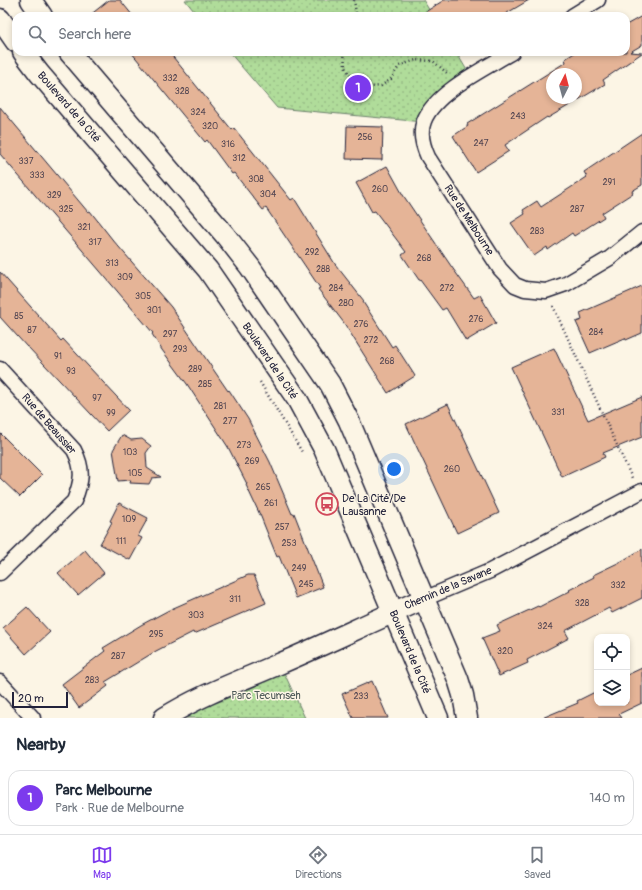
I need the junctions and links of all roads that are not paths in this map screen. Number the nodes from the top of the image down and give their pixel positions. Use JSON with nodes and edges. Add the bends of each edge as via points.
{"nodes":[{"id":1,"x":31,"y":0,"type":"edge"},
{"id":2,"x":598,"y":0,"type":"edge"},
{"id":3,"x":39,"y":12,"type":"edge"},
{"id":4,"x":578,"y":12,"type":"edge"},
{"id":5,"x":0,"y":20,"type":"edge"},
{"id":6,"x":12,"y":36,"type":"edge"},
{"id":7,"x":26,"y":56,"type":"edge"},
{"id":8,"x":72,"y":56,"type":"edge"},
{"id":9,"x":506,"y":56,"type":"edge"},
{"id":10,"x":642,"y":232,"type":"edge"},
{"id":11,"x":0,"y":369,"type":"edge"},
{"id":12,"x":641,"y":492,"type":"edge"},
{"id":13,"x":0,"y":573,"type":"edge"},
{"id":14,"x":424,"y":599,"type":"junction"},
{"id":15,"x":393,"y":612,"type":"junction"},
{"id":16,"x":0,"y":682,"type":"edge"},
{"id":17,"x":33,"y":718,"type":"edge"},
{"id":18,"x":164,"y":718,"type":"edge"},
{"id":19,"x":438,"y":718,"type":"edge"},
{"id":20,"x":467,"y":718,"type":"edge"}],
"edges":[{"from":1,"to":3,"type":"street"},
{"from":2,"to":4,"type":"street"},
{"from":5,"to":6,"type":"street"},
{"from":7,"to":15,"type":"street","name":"Boulevard de la Cité","via":[[208,270],[297,399],[324,449]]},
{"from":8,"to":14,"type":"street","via":[[225,235],[250,267],[330,384],[349,421]]},
{"from":9,"to":10,"type":"street","name":"Rue de Melbourne","via":[[447,93],[429,111],[423,122],[422,134],[428,157],[500,269],[515,285],[525,289],[546,291],[566,284],[604,261]]},
{"from":11,"to":13,"type":"street","name":"Rue de Beaussier","via":[[74,450],[80,461],[81,475],[74,501]]},
{"from":12,"to":14,"type":"street","name":"Chemin de la Savane","via":[[490,571]]},
{"from":14,"to":15,"type":"street","name":"Chemin de la Savane"},
{"from":14,"to":20,"type":"street","via":[[458,679]]},
{"from":15,"to":18,"type":"street","name":"Chemin de la Savane","via":[[197,699]]},
{"from":15,"to":19,"type":"street","name":"Boulevard de la Cité"},
{"from":16,"to":17,"type":"street"}]}
